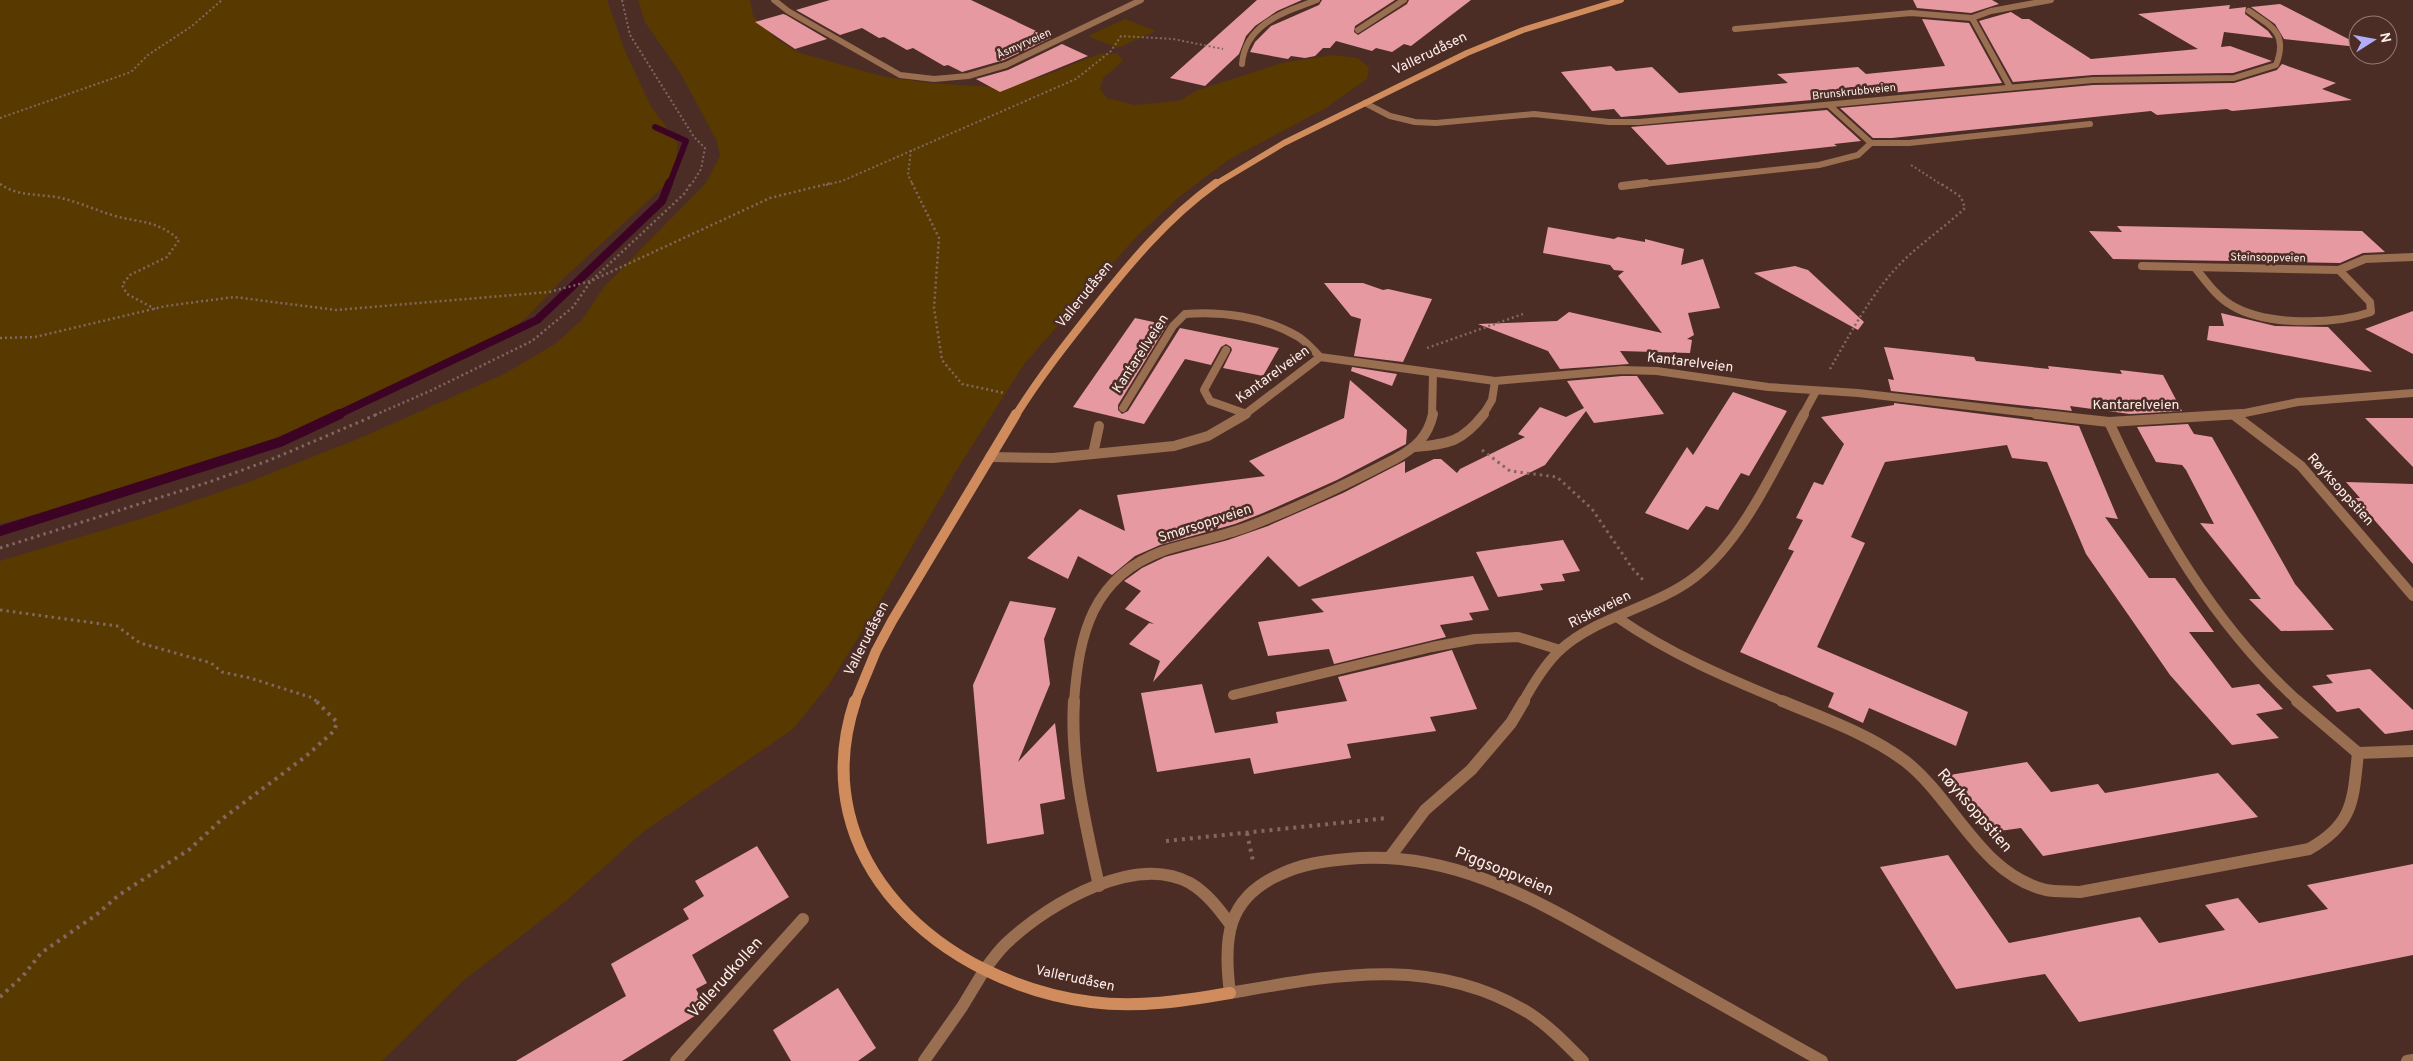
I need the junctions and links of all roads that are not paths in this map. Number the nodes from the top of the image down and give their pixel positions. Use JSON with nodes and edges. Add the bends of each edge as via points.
{"nodes":[{"id":1,"x":1141,"y":0,"type":"edge"},
{"id":2,"x":1317,"y":0,"type":"edge"},
{"id":3,"x":1404,"y":0,"type":"edge"},
{"id":4,"x":1621,"y":0,"type":"edge"},
{"id":5,"x":2051,"y":0,"type":"edge"},
{"id":6,"x":776,"y":2,"type":"edge"},
{"id":7,"x":2249,"y":12,"type":"dead end"},
{"id":8,"x":1972,"y":18,"type":"junction"},
{"id":9,"x":1735,"y":29,"type":"dead end"},
{"id":10,"x":1358,"y":30,"type":"dead end"},
{"id":11,"x":1242,"y":64,"type":"dead end"},
{"id":12,"x":2010,"y":87,"type":"junction"},
{"id":13,"x":1365,"y":103,"type":"junction"},
{"id":14,"x":1829,"y":105,"type":"junction"},
{"id":15,"x":2090,"y":124,"type":"dead end"},
{"id":16,"x":1871,"y":143,"type":"junction"},
{"id":17,"x":1622,"y":186,"type":"dead end"},
{"id":18,"x":2413,"y":257,"type":"edge"},
{"id":19,"x":2142,"y":266,"type":"dead end"},
{"id":20,"x":2196,"y":269,"type":"junction"},
{"id":21,"x":2339,"y":270,"type":"junction"},
{"id":22,"x":1226,"y":350,"type":"dead end"},
{"id":23,"x":1320,"y":357,"type":"junction"},
{"id":24,"x":1434,"y":374,"type":"junction"},
{"id":25,"x":1495,"y":381,"type":"junction"},
{"id":26,"x":1816,"y":391,"type":"junction"},
{"id":27,"x":2413,"y":393,"type":"edge"},
{"id":28,"x":1122,"y":408,"type":"dead end"},
{"id":29,"x":1244,"y":414,"type":"junction"},
{"id":30,"x":2234,"y":415,"type":"junction"},
{"id":31,"x":2109,"y":422,"type":"junction"},
{"id":32,"x":1099,"y":426,"type":"dead end"},
{"id":33,"x":1416,"y":447,"type":"junction"},
{"id":34,"x":1094,"y":454,"type":"junction"},
{"id":35,"x":990,"y":457,"type":"junction"},
{"id":36,"x":2413,"y":596,"type":"edge"},
{"id":37,"x":1618,"y":618,"type":"junction"},
{"id":38,"x":1560,"y":650,"type":"junction"},
{"id":39,"x":1233,"y":695,"type":"dead end"},
{"id":40,"x":2413,"y":751,"type":"edge"},
{"id":41,"x":2358,"y":753,"type":"junction"},
{"id":42,"x":1390,"y":857,"type":"junction"},
{"id":43,"x":1098,"y":886,"type":"junction"},
{"id":44,"x":804,"y":919,"type":"dead end"},
{"id":45,"x":1230,"y":924,"type":"junction"},
{"id":46,"x":985,"y":969,"type":"junction"},
{"id":47,"x":1230,"y":993,"type":"junction"},
{"id":48,"x":2413,"y":1060,"type":"edge"},
{"id":49,"x":676,"y":1061,"type":"edge"},
{"id":50,"x":924,"y":1061,"type":"edge"},
{"id":51,"x":1583,"y":1061,"type":"edge"},
{"id":52,"x":1822,"y":1061,"type":"edge"},
{"id":53,"x":2408,"y":1061,"type":"edge"}],
"edges":[{"from":1,"to":6,"type":"street","name":"Åsmyrveien","via":[[1006,65],[968,76],[934,79],[900,75]]},
{"from":2,"to":11,"type":"street","via":[[1281,14],[1250,36],[1241,50]]},
{"from":3,"to":10,"type":"street"},
{"from":4,"to":13,"type":"street","name":"Vallerudåsen","via":[[1509,35]]},
{"from":5,"to":8,"type":"street","via":[[1991,11]]},
{"from":7,"to":12,"type":"street","name":"Brunskrubbveien","via":[[2281,37],[2283,47],[2276,65],[2254,73],[2200,80],[2093,80]]},
{"from":8,"to":9,"type":"street","via":[[1911,13]]},
{"from":8,"to":12,"type":"street"},
{"from":12,"to":14,"type":"street","name":"Brunskrubbveien"},
{"from":13,"to":14,"type":"street","name":"Brunskrubbveien","via":[[1398,119],[1425,123],[1534,114],[1639,122]]},
{"from":13,"to":35,"type":"street","name":"Vallerudåsen","via":[[1274,148],[1214,184],[1194,200],[1146,246],[1049,365]]},
{"from":14,"to":16,"type":"street"},
{"from":15,"to":16,"type":"street","via":[[1909,143]]},
{"from":16,"to":17,"type":"street","via":[[1858,155],[1819,165]]},
{"from":18,"to":21,"type":"street","name":"Steinsoppveien","via":[[2369,257],[2350,262]]},
{"from":19,"to":20,"type":"street","name":"Steinsoppveien"},
{"from":20,"to":21,"type":"street","name":"Steinsoppveien"},
{"from":20,"to":21,"type":"street","via":[[2231,305],[2258,315],[2288,320],[2344,320],[2371,312],[2370,302]]},
{"from":22,"to":29,"type":"street","via":[[1204,390],[1210,401]]},
{"from":23,"to":24,"type":"street","name":"Kantarelveien"},
{"from":23,"to":28,"type":"street","name":"Kantarellveien","via":[[1298,336],[1272,325],[1214,313],[1185,314],[1173,326]]},
{"from":23,"to":29,"type":"street","name":"Kantarelveien"},
{"from":24,"to":25,"type":"street","name":"Kantarelveien"},
{"from":24,"to":33,"type":"street","name":"Smørsoppveien","via":[[1430,422]]},
{"from":25,"to":26,"type":"street","name":"Kantarelveien","via":[[1631,370]]},
{"from":25,"to":33,"type":"street","via":[[1498,390],[1495,399],[1482,417],[1462,434],[1443,445]]},
{"from":26,"to":31,"type":"street","name":"Kantarelveien"},
{"from":26,"to":37,"type":"street","name":"Riskeveien","via":[[1749,516],[1730,541],[1694,578]]},
{"from":27,"to":30,"type":"street","name":"Kantarelveien","via":[[2298,402]]},
{"from":29,"to":34,"type":"street","name":"Kantarelveien","via":[[1192,442]]},
{"from":30,"to":31,"type":"street","name":"Kantarelveien"},
{"from":30,"to":36,"type":"street","name":"Røyksoppstien","via":[[2301,466]]},
{"from":31,"to":41,"type":"street","via":[[2146,500],[2190,574],[2217,610],[2297,702]]},
{"from":32,"to":34,"type":"street"},
{"from":33,"to":43,"type":"street","name":"Smørsoppveien","via":[[1384,465],[1248,526],[1149,556],[1128,568],[1096,603],[1074,670],[1073,708],[1083,801]]},
{"from":34,"to":35,"type":"street","name":"Kantarelveien","via":[[1039,459]]},
{"from":35,"to":46,"type":"street","name":"Vallerudåsen","via":[[906,599],[864,678],[844,752],[847,808],[858,845],[874,879],[923,930]]},
{"from":37,"to":38,"type":"street","name":"Riskeveien","via":[[1582,634]]},
{"from":37,"to":41,"type":"street","name":"Røyksoppstien","via":[[1663,648],[1836,724],[1905,761],[1924,778],[1998,865],[2020,883],[2040,890],[2080,892],[2309,849],[2341,828],[2354,792]]},
{"from":38,"to":39,"type":"street","via":[[1516,637],[1461,642]]},
{"from":38,"to":42,"type":"street","name":"Riskeveien","via":[[1537,678],[1511,724],[1471,770],[1424,810]]},
{"from":40,"to":41,"type":"street"},
{"from":42,"to":45,"type":"street","name":"Piggsoppveien","via":[[1338,860],[1265,880],[1241,902]]},
{"from":42,"to":52,"type":"street","name":"Piggsoppveien","via":[[1450,867],[1513,890]]},
{"from":43,"to":45,"type":"street","via":[[1133,874],[1158,873],[1184,880],[1210,898]]},
{"from":43,"to":46,"type":"street","via":[[1042,917],[1010,940]]},
{"from":44,"to":49,"type":"street","name":"Vallerudkollen"},
{"from":45,"to":47,"type":"street","name":"Piggsoppveien","via":[[1227,949]]},
{"from":46,"to":47,"type":"street","name":"Vallerudåsen","via":[[1033,987],[1104,1005],[1155,1004]]},
{"from":46,"to":50,"type":"street"},
{"from":47,"to":51,"type":"street","name":"Vallerudåsen","via":[[1353,975],[1427,974],[1496,994],[1530,1014]]},
{"from":48,"to":53,"type":"street"}]}
